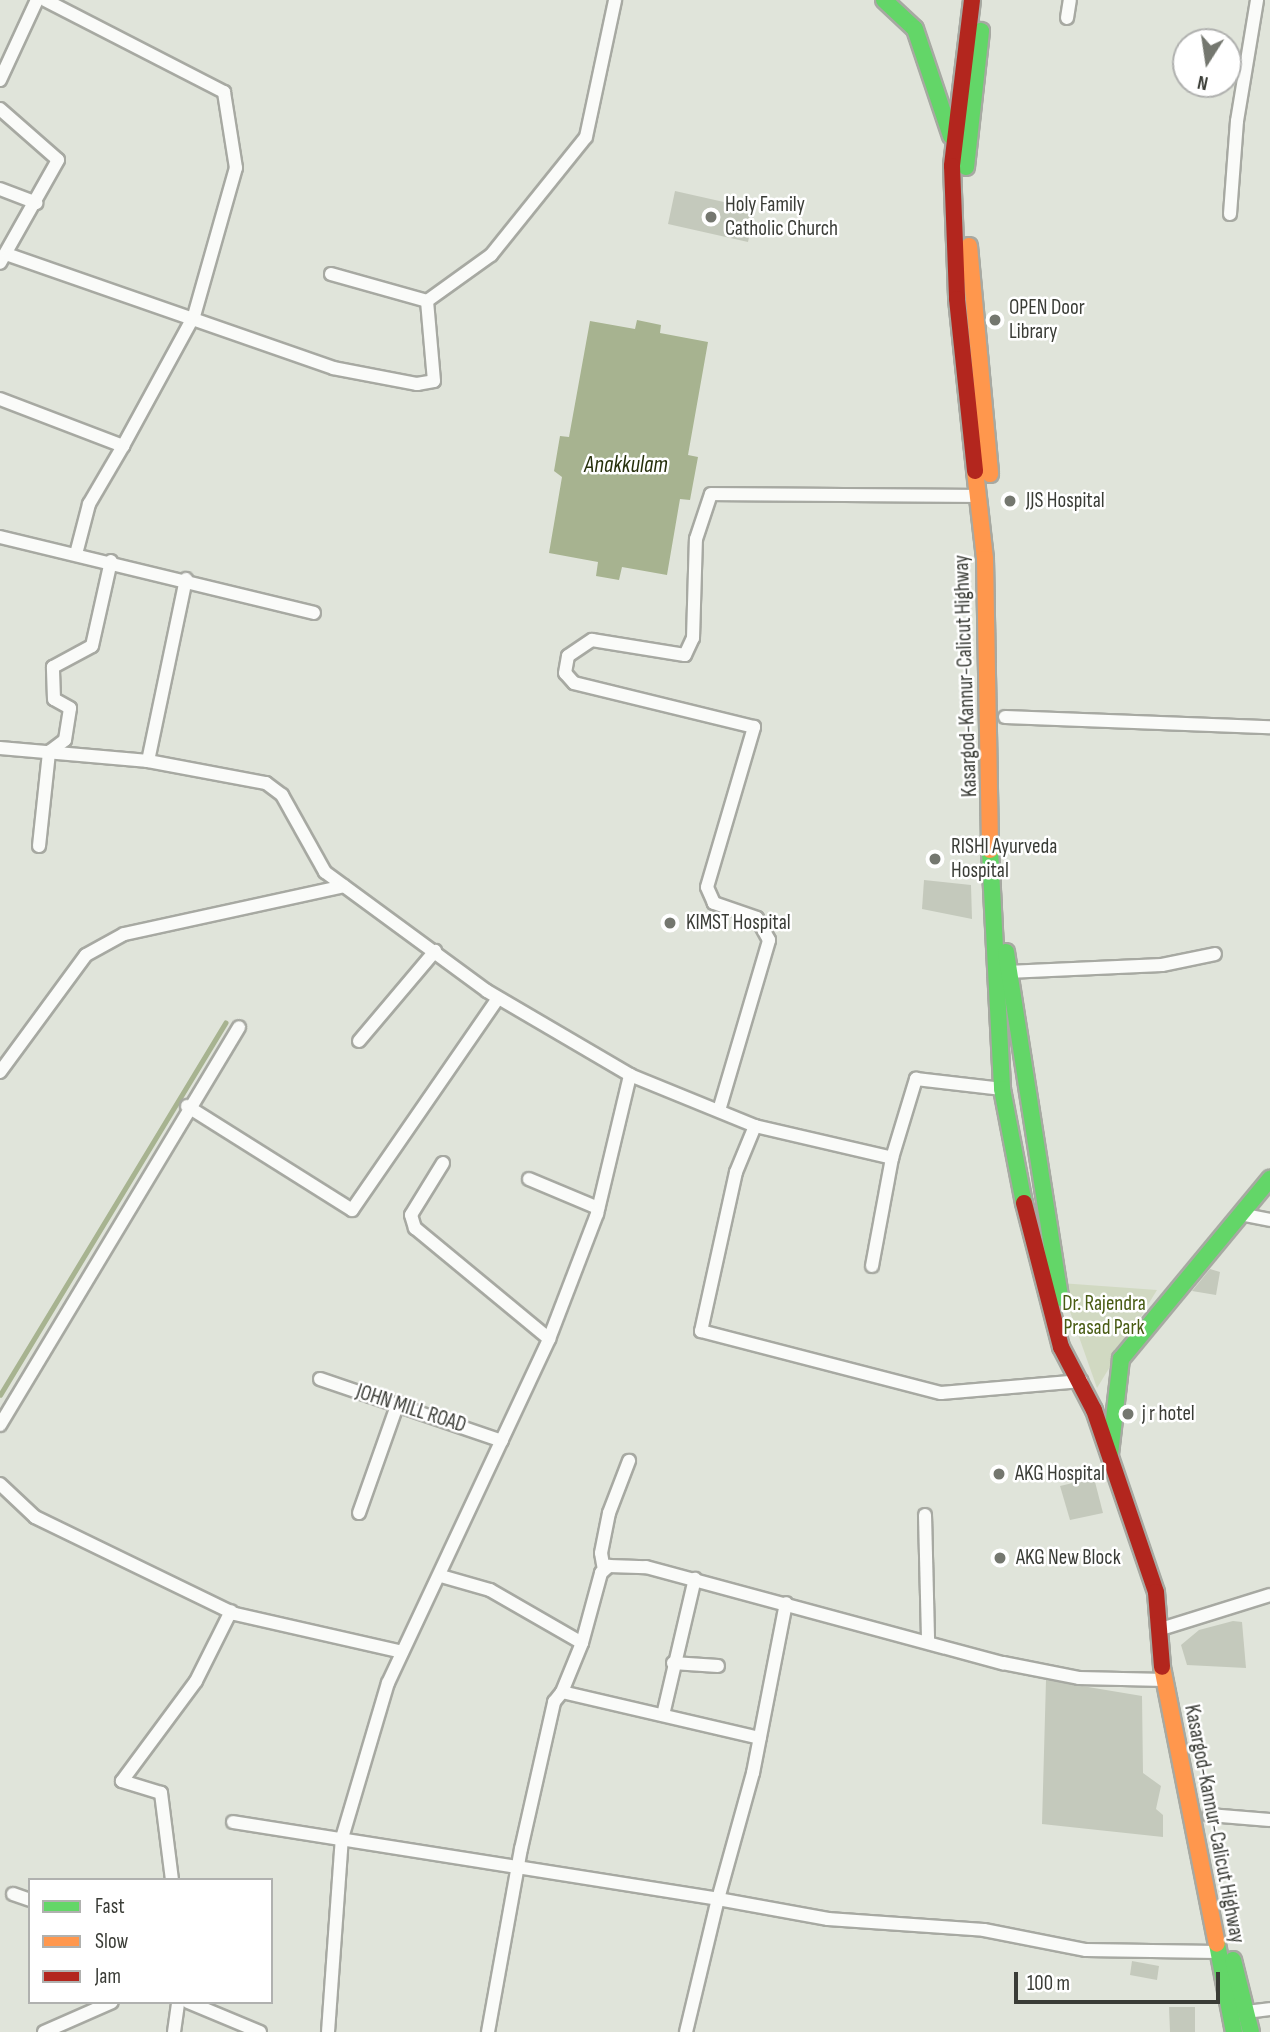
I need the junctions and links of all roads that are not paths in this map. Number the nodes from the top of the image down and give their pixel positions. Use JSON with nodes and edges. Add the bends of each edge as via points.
{"nodes":[{"id":1,"x":37,"y":0,"type":"edge"},
{"id":2,"x":45,"y":0,"type":"edge"},
{"id":3,"x":615,"y":0,"type":"edge"},
{"id":4,"x":884,"y":0,"type":"edge"},
{"id":5,"x":972,"y":0,"type":"edge"},
{"id":6,"x":988,"y":0,"type":"edge"},
{"id":7,"x":1070,"y":0,"type":"edge"},
{"id":8,"x":1257,"y":0,"type":"edge"},
{"id":9,"x":1067,"y":18,"type":"dead end"},
{"id":10,"x":0,"y":80,"type":"edge"},
{"id":11,"x":0,"y":109,"type":"edge"},
{"id":12,"x":951,"y":136,"type":"junction"},
{"id":13,"x":0,"y":189,"type":"edge"},
{"id":14,"x":36,"y":203,"type":"junction"},
{"id":15,"x":1230,"y":214,"type":"dead end"},
{"id":16,"x":5,"y":259,"type":"edge"},
{"id":17,"x":331,"y":274,"type":"dead end"},
{"id":18,"x":427,"y":301,"type":"junction"},
{"id":19,"x":194,"y":316,"type":"junction"},
{"id":20,"x":0,"y":399,"type":"edge"},
{"id":21,"x":123,"y":446,"type":"junction"},
{"id":22,"x":977,"y":496,"type":"junction"},
{"id":23,"x":0,"y":537,"type":"edge"},
{"id":24,"x":76,"y":554,"type":"junction"},
{"id":25,"x":111,"y":561,"type":"junction"},
{"id":26,"x":186,"y":579,"type":"junction"},
{"id":27,"x":314,"y":613,"type":"dead end"},
{"id":28,"x":1005,"y":716,"type":"junction"},
{"id":29,"x":1270,"y":727,"type":"edge"},
{"id":30,"x":0,"y":748,"type":"edge"},
{"id":31,"x":48,"y":752,"type":"junction"},
{"id":32,"x":148,"y":761,"type":"junction"},
{"id":33,"x":39,"y":846,"type":"dead end"},
{"id":34,"x":344,"y":886,"type":"junction"},
{"id":35,"x":435,"y":951,"type":"junction"},
{"id":36,"x":1214,"y":954,"type":"dead end"},
{"id":37,"x":1006,"y":972,"type":"junction"},
{"id":38,"x":498,"y":998,"type":"junction"},
{"id":39,"x":239,"y":1027,"type":"dead end"},
{"id":40,"x":359,"y":1041,"type":"dead end"},
{"id":41,"x":0,"y":1072,"type":"edge"},
{"id":42,"x":631,"y":1074,"type":"junction"},
{"id":43,"x":1002,"y":1089,"type":"junction"},
{"id":44,"x":187,"y":1106,"type":"junction"},
{"id":45,"x":720,"y":1107,"type":"junction"},
{"id":46,"x":755,"y":1126,"type":"junction"},
{"id":47,"x":1035,"y":1153,"type":"junction"},
{"id":48,"x":1018,"y":1156,"type":"junction"},
{"id":49,"x":892,"y":1158,"type":"junction"},
{"id":50,"x":443,"y":1163,"type":"dead end"},
{"id":51,"x":529,"y":1179,"type":"dead end"},
{"id":52,"x":1270,"y":1179,"type":"edge"},
{"id":53,"x":598,"y":1208,"type":"junction"},
{"id":54,"x":1240,"y":1214,"type":"junction"},
{"id":55,"x":1270,"y":1220,"type":"edge"},
{"id":56,"x":872,"y":1266,"type":"dead end"},
{"id":57,"x":549,"y":1339,"type":"junction"},
{"id":58,"x":1067,"y":1348,"type":"junction"},
{"id":59,"x":1081,"y":1378,"type":"junction"},
{"id":60,"x":320,"y":1380,"type":"dead end"},
{"id":61,"x":398,"y":1403,"type":"junction"},
{"id":62,"x":0,"y":1425,"type":"edge"},
{"id":63,"x":502,"y":1441,"type":"junction"},
{"id":64,"x":1110,"y":1458,"type":"junction"},
{"id":65,"x":629,"y":1461,"type":"dead end"},
{"id":66,"x":0,"y":1485,"type":"edge"},
{"id":67,"x":359,"y":1513,"type":"dead end"},
{"id":68,"x":925,"y":1515,"type":"dead end"},
{"id":69,"x":604,"y":1570,"type":"junction"},
{"id":70,"x":441,"y":1576,"type":"junction"},
{"id":71,"x":695,"y":1579,"type":"junction"},
{"id":72,"x":1270,"y":1595,"type":"edge"},
{"id":73,"x":786,"y":1603,"type":"junction"},
{"id":74,"x":231,"y":1611,"type":"junction"},
{"id":75,"x":1161,"y":1635,"type":"junction"},
{"id":76,"x":928,"y":1640,"type":"junction"},
{"id":77,"x":582,"y":1643,"type":"junction"},
{"id":78,"x":402,"y":1652,"type":"junction"},
{"id":79,"x":673,"y":1663,"type":"junction"},
{"id":80,"x":718,"y":1665,"type":"dead end"},
{"id":81,"x":1166,"y":1668,"type":"junction"},
{"id":82,"x":562,"y":1692,"type":"junction"},
{"id":83,"x":663,"y":1715,"type":"junction"},
{"id":84,"x":760,"y":1738,"type":"junction"},
{"id":85,"x":1209,"y":1815,"type":"junction"},
{"id":86,"x":1270,"y":1820,"type":"edge"},
{"id":87,"x":233,"y":1822,"type":"dead end"},
{"id":88,"x":342,"y":1838,"type":"junction"},
{"id":89,"x":518,"y":1867,"type":"junction"},
{"id":90,"x":172,"y":1878,"type":"edge"},
{"id":91,"x":13,"y":1895,"type":"dead end"},
{"id":92,"x":28,"y":1899,"type":"edge"},
{"id":93,"x":718,"y":1899,"type":"junction"},
{"id":94,"x":1217,"y":1952,"type":"junction"},
{"id":95,"x":108,"y":2004,"type":"edge"},
{"id":96,"x":178,"y":2004,"type":"edge"},
{"id":97,"x":193,"y":2004,"type":"edge"},
{"id":98,"x":1270,"y":2009,"type":"edge"},
{"id":99,"x":1246,"y":2012,"type":"junction"},
{"id":100,"x":49,"y":2031,"type":"edge"},
{"id":101,"x":174,"y":2032,"type":"edge"},
{"id":102,"x":260,"y":2032,"type":"edge"},
{"id":103,"x":328,"y":2032,"type":"edge"},
{"id":104,"x":488,"y":2032,"type":"edge"},
{"id":105,"x":686,"y":2032,"type":"edge"},
{"id":106,"x":1234,"y":2032,"type":"edge"},
{"id":107,"x":1251,"y":2032,"type":"edge"}],
"edges":[{"from":1,"to":10,"type":"street"},
{"from":2,"to":19,"type":"street","via":[[224,92],[236,168]]},
{"from":3,"to":18,"type":"street","via":[[586,137],[491,255]]},
{"from":4,"to":12,"type":"main road","via":[[915,29]]},
{"from":5,"to":12,"type":"main road","name":"Kasargod-Kannur-Calicut Highway"},
{"from":6,"to":28,"type":"main road","name":"Kasargod-Kannur-Calicut Highway","via":[[966,146]]},
{"from":7,"to":9,"type":"street"},
{"from":8,"to":15,"type":"street","via":[[1237,121]]},
{"from":11,"to":14,"type":"street","via":[[58,160]]},
{"from":12,"to":22,"type":"main road","name":"Kasargod-Kannur-Calicut Highway","via":[[957,299]]},
{"from":13,"to":14,"type":"street"},
{"from":14,"to":16,"type":"street"},
{"from":16,"to":19,"type":"street"},
{"from":17,"to":18,"type":"street"},
{"from":18,"to":19,"type":"street","via":[[434,381],[417,384],[333,368]]},
{"from":19,"to":21,"type":"street"},
{"from":20,"to":21,"type":"street"},
{"from":21,"to":24,"type":"street","via":[[89,504]]},
{"from":22,"to":43,"type":"main road","name":"Kasargod-Kannur-Calicut Highway","via":[[988,625],[992,975]]},
{"from":22,"to":45,"type":"street","via":[[711,494],[696,539],[693,638],[685,655],[592,640],[568,656],[565,673],[575,682],[754,727],[707,887],[714,903],[757,918],[769,940]]},
{"from":23,"to":24,"type":"street"},
{"from":24,"to":25,"type":"street"},
{"from":25,"to":26,"type":"street"},
{"from":25,"to":31,"type":"street","via":[[92,646],[53,667],[54,699],[70,708],[65,740]]},
{"from":26,"to":27,"type":"street"},
{"from":26,"to":32,"type":"street"},
{"from":28,"to":29,"type":"street"},
{"from":28,"to":37,"type":"main road","name":"Kasargod-Kannur-Calicut Highway"},
{"from":30,"to":31,"type":"street"},
{"from":31,"to":32,"type":"street"},
{"from":31,"to":33,"type":"street"},
{"from":32,"to":34,"type":"street","via":[[266,783],[282,795],[325,872]]},
{"from":34,"to":35,"type":"street"},
{"from":34,"to":41,"type":"street","via":[[124,934],[86,955]]},
{"from":35,"to":38,"type":"street"},
{"from":35,"to":40,"type":"street"},
{"from":36,"to":37,"type":"street","via":[[1163,965]]},
{"from":37,"to":47,"type":"main road","name":"Kasargod-Kannur-Calicut Highway"},
{"from":38,"to":42,"type":"street"},
{"from":38,"to":44,"type":"street","via":[[352,1210]]},
{"from":39,"to":44,"type":"street"},
{"from":42,"to":45,"type":"street"},
{"from":42,"to":53,"type":"street"},
{"from":43,"to":48,"type":"main road","name":"Kasargod-Kannur-Calicut Highway"},
{"from":43,"to":49,"type":"street","via":[[916,1079]]},
{"from":44,"to":62,"type":"street"},
{"from":45,"to":46,"type":"street"},
{"from":46,"to":49,"type":"street"},
{"from":46,"to":59,"type":"street","via":[[736,1172],[701,1331],[941,1393]]},
{"from":47,"to":48,"type":"main road"},
{"from":47,"to":58,"type":"main road","name":"Kasargod-Kannur-Calicut Highway"},
{"from":48,"to":58,"type":"main road","name":"Kasargod-Kannur-Calicut Highway","via":[[1034,1257]]},
{"from":49,"to":56,"type":"street"},
{"from":50,"to":57,"type":"street","via":[[411,1215],[415,1228]]},
{"from":51,"to":53,"type":"street"},
{"from":52,"to":54,"type":"main road"},
{"from":53,"to":57,"type":"street"},
{"from":54,"to":55,"type":"street"},
{"from":54,"to":64,"type":"main road","via":[[1121,1359]]},
{"from":57,"to":63,"type":"street"},
{"from":58,"to":59,"type":"main road"},
{"from":59,"to":64,"type":"main road"},
{"from":60,"to":61,"type":"street","name":"JOHN MILL ROAD"},
{"from":61,"to":63,"type":"street","name":"JOHN MILL ROAD"},
{"from":61,"to":67,"type":"street"},
{"from":63,"to":70,"type":"street"},
{"from":64,"to":75,"type":"main road","via":[[1156,1592]]},
{"from":65,"to":69,"type":"street","via":[[609,1513],[601,1552]]},
{"from":66,"to":74,"type":"street","via":[[35,1517]]},
{"from":68,"to":76,"type":"street"},
{"from":69,"to":71,"type":"street","via":[[646,1567]]},
{"from":69,"to":77,"type":"street"},
{"from":70,"to":77,"type":"street","via":[[490,1590]]},
{"from":70,"to":78,"type":"street"},
{"from":71,"to":73,"type":"street"},
{"from":71,"to":79,"type":"street"},
{"from":72,"to":75,"type":"street"},
{"from":73,"to":76,"type":"street"},
{"from":73,"to":84,"type":"street"},
{"from":74,"to":78,"type":"street"},
{"from":74,"to":90,"type":"street","via":[[196,1681],[122,1781],[162,1793]]},
{"from":75,"to":81,"type":"main road"},
{"from":76,"to":81,"type":"street","via":[[1079,1678]]},
{"from":77,"to":82,"type":"street"},
{"from":78,"to":88,"type":"street"},
{"from":79,"to":80,"type":"street"},
{"from":79,"to":83,"type":"street"},
{"from":81,"to":85,"type":"main road","name":"Kasargod-Kannur-Calicut Highway"},
{"from":81,"to":94,"type":"main road","name":"Kasargod-Kannur-Calicut Highway"},
{"from":82,"to":83,"type":"street"},
{"from":82,"to":89,"type":"street","via":[[554,1702]]},
{"from":83,"to":84,"type":"street"},
{"from":84,"to":93,"type":"street"},
{"from":85,"to":86,"type":"street"},
{"from":85,"to":99,"type":"main road","name":"Kasargod-Kannur-Calicut Highway"},
{"from":87,"to":88,"type":"street"},
{"from":88,"to":89,"type":"street"},
{"from":88,"to":103,"type":"street"},
{"from":89,"to":93,"type":"street"},
{"from":89,"to":104,"type":"street"},
{"from":91,"to":92,"type":"street"},
{"from":93,"to":94,"type":"street","via":[[828,1919],[984,1930],[1086,1950]]},
{"from":93,"to":105,"type":"street"},
{"from":94,"to":106,"type":"main road","name":"Kasargod-Kannur-Calicut Highway"},
{"from":95,"to":100,"type":"street"},
{"from":96,"to":101,"type":"street"},
{"from":97,"to":102,"type":"street"},
{"from":98,"to":99,"type":"street"},
{"from":99,"to":107,"type":"main road","name":"Kasargod-Kannur-Calicut Highway"}]}
